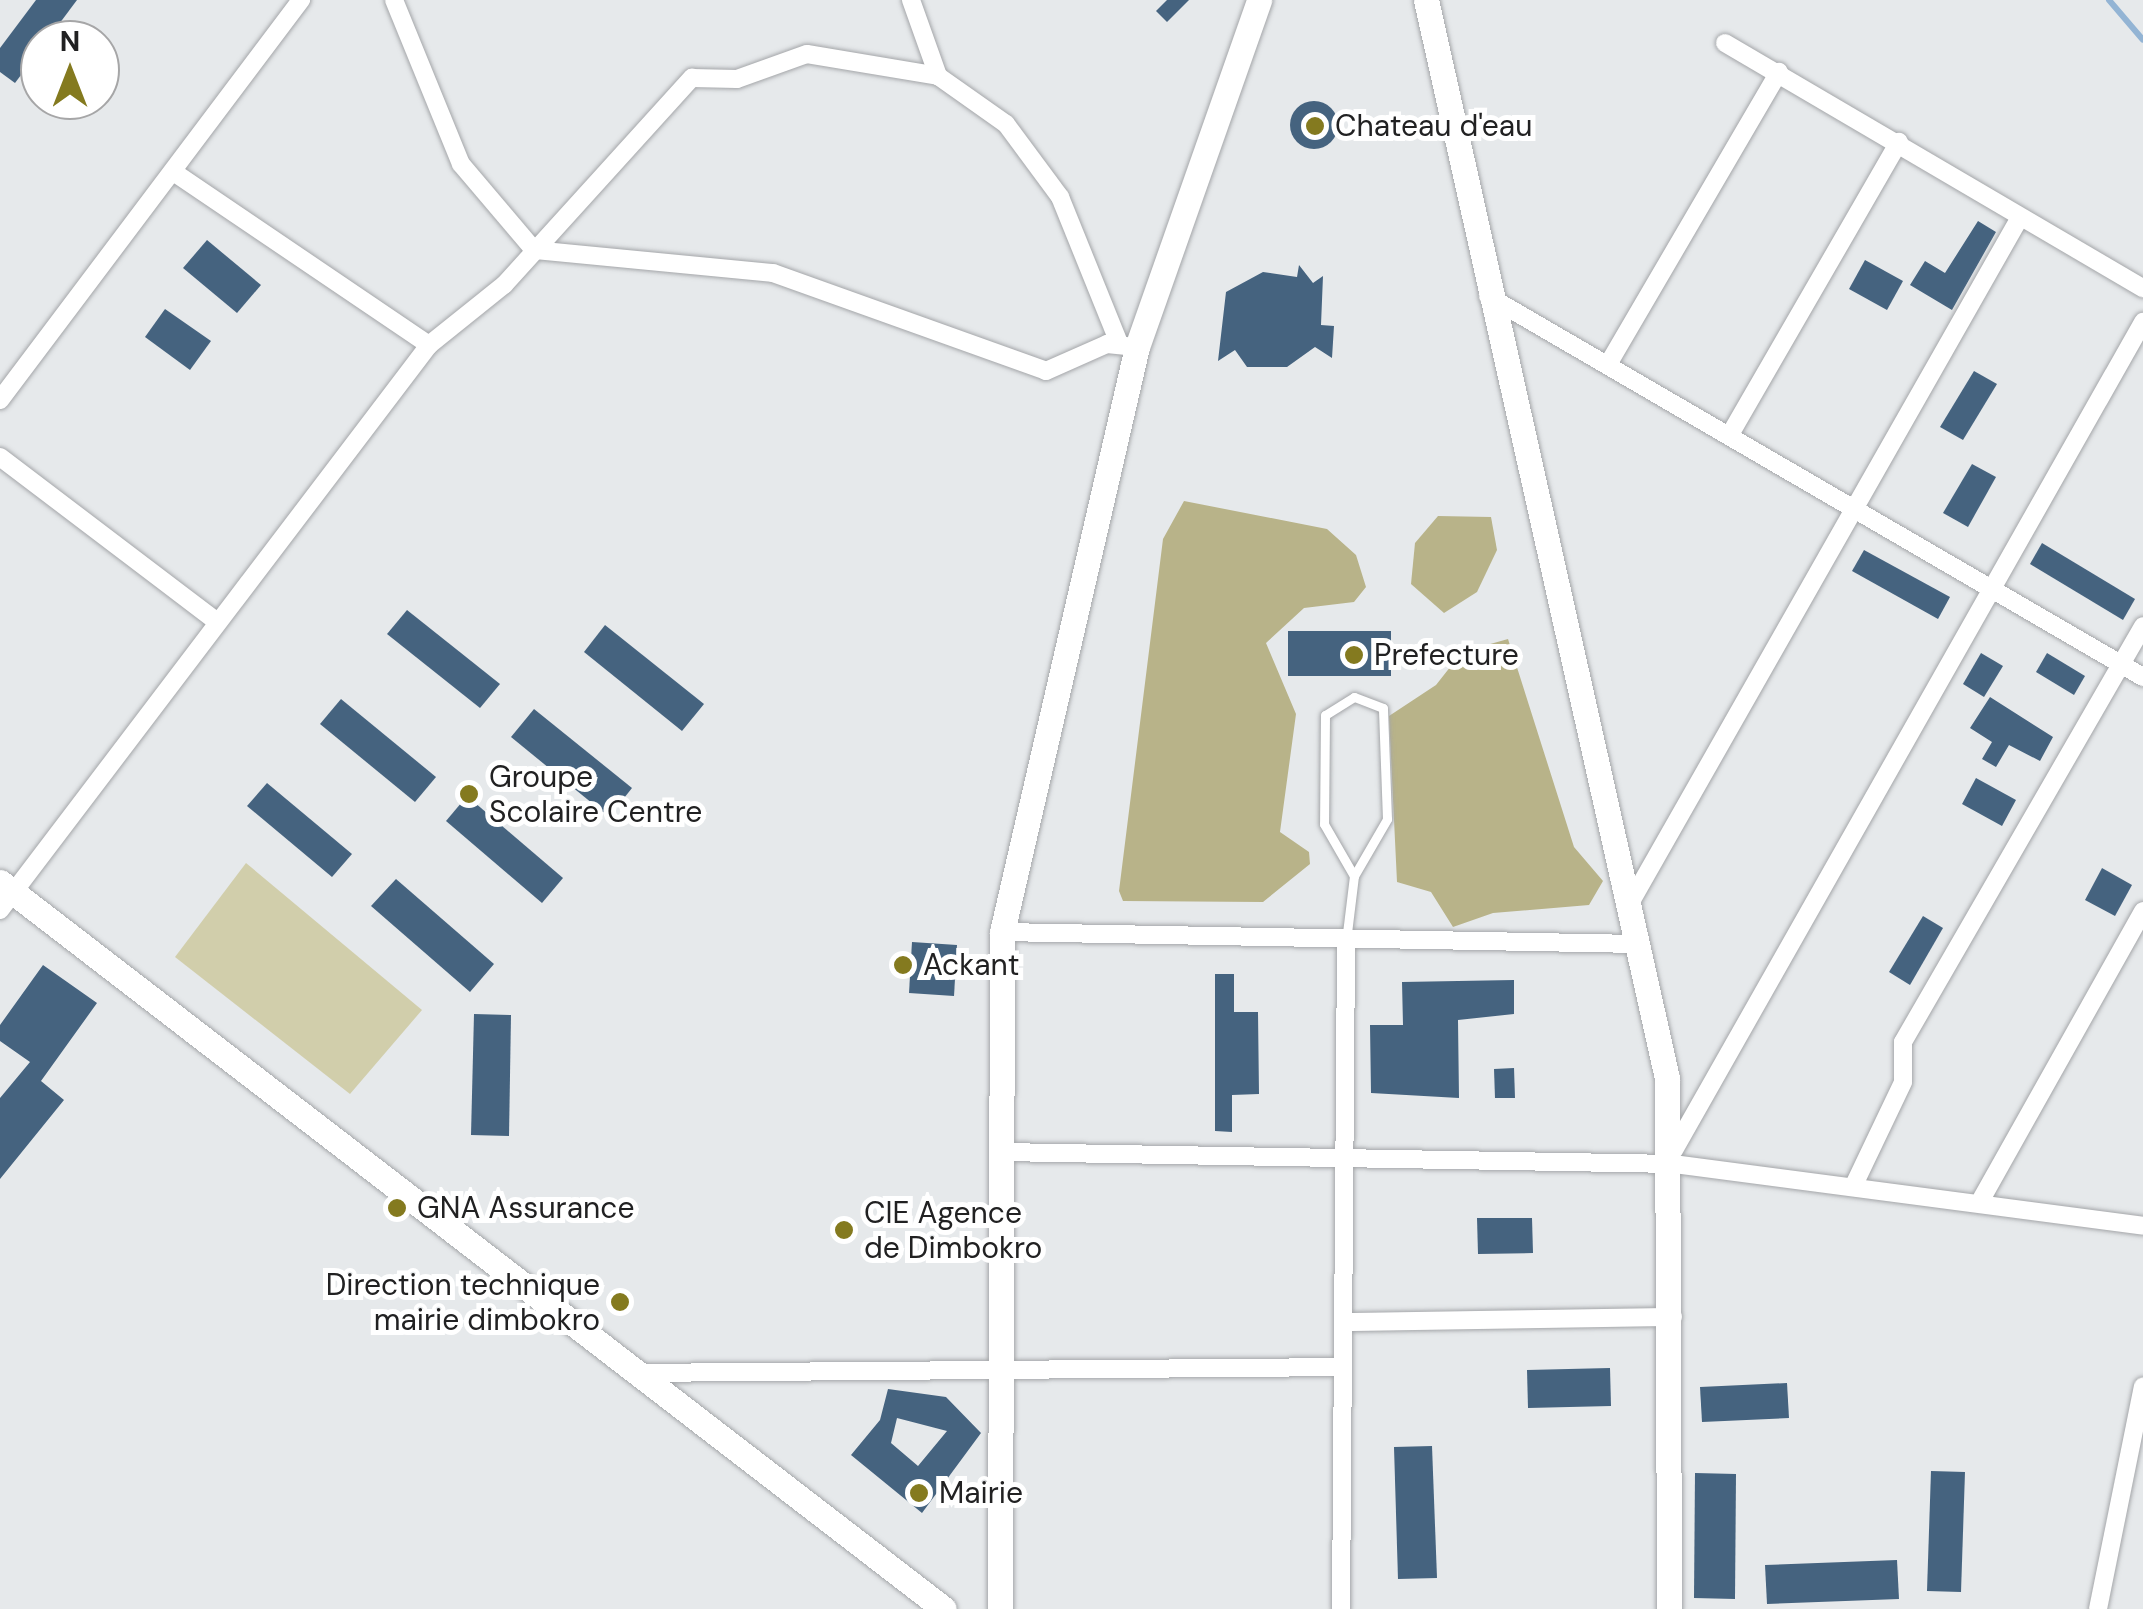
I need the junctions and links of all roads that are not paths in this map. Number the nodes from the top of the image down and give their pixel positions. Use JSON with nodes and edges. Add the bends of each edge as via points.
{"nodes":[{"id":1,"x":302,"y":0,"type":"edge"},
{"id":2,"x":394,"y":0,"type":"edge"},
{"id":3,"x":910,"y":0,"type":"edge"},
{"id":4,"x":1259,"y":0,"type":"edge"},
{"id":5,"x":1426,"y":0,"type":"edge"},
{"id":6,"x":1725,"y":43,"type":"dead end"},
{"id":7,"x":1778,"y":72,"type":"junction"},
{"id":8,"x":938,"y":76,"type":"junction"},
{"id":9,"x":1899,"y":142,"type":"junction"},
{"id":10,"x":175,"y":173,"type":"junction"},
{"id":11,"x":2020,"y":218,"type":"junction"},
{"id":12,"x":534,"y":250,"type":"junction"},
{"id":13,"x":2143,"y":288,"type":"edge"},
{"id":14,"x":1488,"y":296,"type":"junction"},
{"id":15,"x":2143,"y":322,"type":"edge"},
{"id":16,"x":429,"y":345,"type":"junction"},
{"id":17,"x":1128,"y":345,"type":"junction"},
{"id":18,"x":1610,"y":361,"type":"junction"},
{"id":19,"x":0,"y":400,"type":"edge"},
{"id":20,"x":1732,"y":431,"type":"junction"},
{"id":21,"x":0,"y":457,"type":"edge"},
{"id":22,"x":1860,"y":504,"type":"junction"},
{"id":23,"x":1991,"y":584,"type":"junction"},
{"id":24,"x":215,"y":620,"type":"junction"},
{"id":25,"x":2143,"y":626,"type":"edge"},
{"id":26,"x":2120,"y":664,"type":"junction"},
{"id":27,"x":2143,"y":678,"type":"edge"},
{"id":28,"x":1354,"y":876,"type":"junction"},
{"id":29,"x":5,"y":895,"type":"edge"},
{"id":30,"x":1629,"y":905,"type":"junction"},
{"id":31,"x":2143,"y":911,"type":"edge"},
{"id":32,"x":1002,"y":932,"type":"junction"},
{"id":33,"x":1346,"y":940,"type":"junction"},
{"id":34,"x":1638,"y":944,"type":"junction"},
{"id":35,"x":1001,"y":1152,"type":"junction"},
{"id":36,"x":1345,"y":1156,"type":"junction"},
{"id":37,"x":1674,"y":1157,"type":"junction"},
{"id":38,"x":1853,"y":1186,"type":"junction"},
{"id":39,"x":1982,"y":1198,"type":"junction"},
{"id":40,"x":2143,"y":1226,"type":"edge"},
{"id":41,"x":1673,"y":1317,"type":"junction"},
{"id":42,"x":1346,"y":1322,"type":"junction"},
{"id":43,"x":1002,"y":1366,"type":"junction"},
{"id":44,"x":1342,"y":1368,"type":"junction"},
{"id":45,"x":630,"y":1372,"type":"junction"},
{"id":46,"x":2143,"y":1386,"type":"edge"},
{"id":47,"x":944,"y":1609,"type":"edge"},
{"id":48,"x":1000,"y":1609,"type":"edge"},
{"id":49,"x":1341,"y":1609,"type":"edge"},
{"id":50,"x":1670,"y":1609,"type":"edge"},
{"id":51,"x":2098,"y":1609,"type":"edge"}],
"edges":[{"from":1,"to":10,"type":"street"},
{"from":2,"to":12,"type":"street","via":[[461,164]]},
{"from":3,"to":8,"type":"street"},
{"from":4,"to":17,"type":"main road"},
{"from":5,"to":14,"type":"main road"},
{"from":6,"to":7,"type":"street"},
{"from":7,"to":9,"type":"street"},
{"from":7,"to":18,"type":"street"},
{"from":8,"to":12,"type":"street","via":[[806,54],[737,79],[696,76]]},
{"from":8,"to":17,"type":"street","via":[[1006,124],[1051,184]]},
{"from":9,"to":11,"type":"street"},
{"from":9,"to":20,"type":"street"},
{"from":10,"to":16,"type":"street"},
{"from":10,"to":19,"type":"street"},
{"from":11,"to":13,"type":"street"},
{"from":11,"to":22,"type":"street"},
{"from":12,"to":16,"type":"street"},
{"from":12,"to":17,"type":"street","via":[[773,273],[1046,371]]},
{"from":14,"to":18,"type":"street"},
{"from":14,"to":30,"type":"main road"},
{"from":15,"to":23,"type":"street"},
{"from":16,"to":24,"type":"street"},
{"from":17,"to":32,"type":"main road"},
{"from":18,"to":20,"type":"street"},
{"from":20,"to":22,"type":"street"},
{"from":21,"to":24,"type":"street"},
{"from":22,"to":23,"type":"street"},
{"from":22,"to":30,"type":"street"},
{"from":23,"to":26,"type":"street"},
{"from":23,"to":37,"type":"street"},
{"from":24,"to":29,"type":"street"},
{"from":25,"to":26,"type":"street"},
{"from":26,"to":27,"type":"street"},
{"from":26,"to":38,"type":"street","via":[[1904,1042],[1904,1082]]},
{"from":28,"to":28,"type":"lane","via":[[1387,819],[1383,708],[1354,697],[1325,715],[1324,824]]},
{"from":28,"to":33,"type":"lane"},
{"from":29,"to":45,"type":"main road"},
{"from":30,"to":34,"type":"main road"},
{"from":31,"to":39,"type":"street"},
{"from":32,"to":33,"type":"street"},
{"from":32,"to":35,"type":"main road"},
{"from":33,"to":34,"type":"street"},
{"from":33,"to":36,"type":"street"},
{"from":34,"to":37,"type":"main road"},
{"from":35,"to":36,"type":"street"},
{"from":35,"to":43,"type":"main road"},
{"from":36,"to":37,"type":"street"},
{"from":36,"to":42,"type":"street"},
{"from":37,"to":38,"type":"street"},
{"from":37,"to":41,"type":"main road"},
{"from":38,"to":39,"type":"street"},
{"from":39,"to":40,"type":"street"},
{"from":41,"to":42,"type":"street"},
{"from":41,"to":50,"type":"main road"},
{"from":42,"to":44,"type":"street"},
{"from":43,"to":44,"type":"street"},
{"from":43,"to":45,"type":"street"},
{"from":43,"to":48,"type":"main road"},
{"from":44,"to":49,"type":"street"},
{"from":45,"to":47,"type":"main road"},
{"from":46,"to":51,"type":"street"}]}
